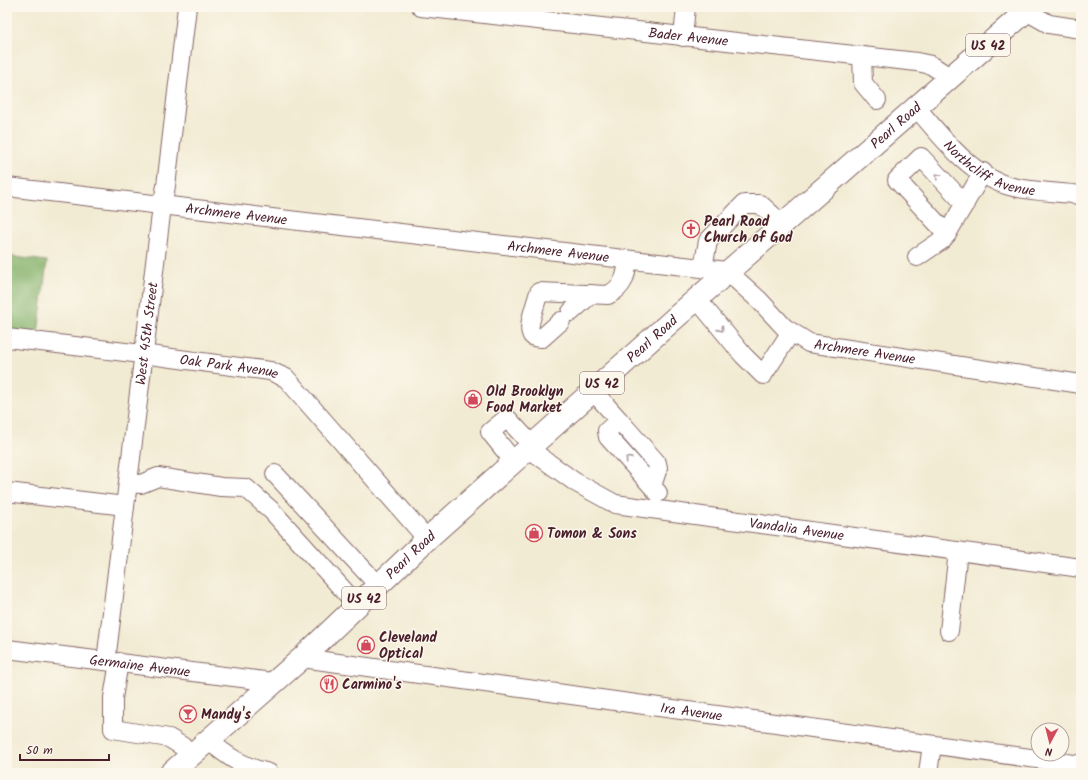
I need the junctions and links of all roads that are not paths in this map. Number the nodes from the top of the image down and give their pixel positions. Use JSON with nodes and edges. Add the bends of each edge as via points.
{"nodes":[{"id":1,"x":187,"y":7,"type":"edge"},
{"id":2,"x":421,"y":7,"type":"edge"},
{"id":3,"x":686,"y":7,"type":"edge"},
{"id":4,"x":1028,"y":9,"type":"edge"},
{"id":5,"x":1081,"y":29,"type":"edge"},
{"id":6,"x":683,"y":37,"type":"junction"},
{"id":7,"x":862,"y":56,"type":"junction"},
{"id":8,"x":951,"y":78,"type":"junction"},
{"id":9,"x":878,"y":100,"type":"dead end"},
{"id":10,"x":917,"y":108,"type":"junction"},
{"id":11,"x":983,"y":172,"type":"junction"},
{"id":12,"x":7,"y":187,"type":"edge"},
{"id":13,"x":1081,"y":195,"type":"edge"},
{"id":14,"x":965,"y":204,"type":"junction"},
{"id":15,"x":162,"y":206,"type":"junction"},
{"id":16,"x":782,"y":224,"type":"junction"},
{"id":17,"x":947,"y":234,"type":"junction"},
{"id":18,"x":917,"y":257,"type":"dead end"},
{"id":19,"x":628,"y":260,"type":"junction"},
{"id":20,"x":703,"y":268,"type":"junction"},
{"id":21,"x":727,"y":271,"type":"junction"},
{"id":22,"x":591,"y":294,"type":"junction"},
{"id":23,"x":696,"y":299,"type":"junction"},
{"id":24,"x":791,"y":332,"type":"junction"},
{"id":25,"x":7,"y":338,"type":"edge"},
{"id":26,"x":142,"y":354,"type":"junction"},
{"id":27,"x":1081,"y":384,"type":"edge"},
{"id":28,"x":593,"y":391,"type":"junction"},
{"id":29,"x":613,"y":425,"type":"junction"},
{"id":30,"x":525,"y":452,"type":"junction"},
{"id":31,"x":275,"y":474,"type":"dead end"},
{"id":32,"x":128,"y":482,"type":"junction"},
{"id":33,"x":652,"y":486,"type":"junction"},
{"id":34,"x":7,"y":492,"type":"edge"},
{"id":35,"x":125,"y":506,"type":"junction"},
{"id":36,"x":657,"y":510,"type":"junction"},
{"id":37,"x":427,"y":539,"type":"junction"},
{"id":38,"x":958,"y":551,"type":"junction"},
{"id":39,"x":1081,"y":568,"type":"edge"},
{"id":40,"x":378,"y":585,"type":"junction"},
{"id":41,"x":357,"y":605,"type":"junction"},
{"id":42,"x":949,"y":630,"type":"dead end"},
{"id":43,"x":7,"y":649,"type":"edge"},
{"id":44,"x":302,"y":658,"type":"junction"},
{"id":45,"x":112,"y":662,"type":"junction"},
{"id":46,"x":273,"y":682,"type":"junction"},
{"id":47,"x":932,"y":745,"type":"junction"},
{"id":48,"x":201,"y":747,"type":"junction"},
{"id":49,"x":1081,"y":765,"type":"edge"},
{"id":50,"x":171,"y":773,"type":"edge"},
{"id":51,"x":268,"y":773,"type":"edge"},
{"id":52,"x":928,"y":773,"type":"edge"}],
"edges":[{"from":1,"to":15,"type":"street","name":"West 45th Street"},
{"from":2,"to":6,"type":"street","name":"Bader Avenue"},
{"from":3,"to":6,"type":"street"},
{"from":4,"to":5,"type":"street","via":[[1049,24]]},
{"from":4,"to":8,"type":"main road","name":"Pearl Road","number":"US 42"},
{"from":6,"to":7,"type":"street","name":"Bader Avenue"},
{"from":7,"to":8,"type":"street","name":"Bader Avenue","via":[[931,65]]},
{"from":7,"to":9,"type":"street","via":[[863,83]]},
{"from":8,"to":10,"type":"main road","name":"Pearl Road","number":"US 42"},
{"from":10,"to":11,"type":"street","name":"Northcliff Avenue","via":[[961,158]]},
{"from":10,"to":16,"type":"main road","name":"Pearl Road","number":"US 42"},
{"from":11,"to":13,"type":"street","name":"Northcliff Avenue","via":[[1003,184],[1014,187]]},
{"from":11,"to":14,"type":"street"},
{"from":12,"to":15,"type":"street","name":"Archmere Avenue"},
{"from":14,"to":17,"type":"street"},
{"from":14,"to":17,"type":"street","one_way":true,"via":[[921,157],[897,180]]},
{"from":15,"to":19,"type":"street","name":"Archmere Avenue"},
{"from":15,"to":26,"type":"street","name":"West 45th Street"},
{"from":16,"to":20,"type":"street","via":[[760,204],[744,204],[708,241]]},
{"from":16,"to":21,"type":"main road","name":"Pearl Road","number":"US 42"},
{"from":17,"to":18,"type":"street"},
{"from":19,"to":20,"type":"street","name":"Archmere Avenue"},
{"from":19,"to":22,"type":"street","via":[[625,280],[616,291],[608,295]]},
{"from":20,"to":21,"type":"street","name":"Archmere Avenue"},
{"from":21,"to":23,"type":"main road","name":"Pearl Road","number":"US 42"},
{"from":21,"to":24,"type":"street","name":"Archmere Avenue"},
{"from":22,"to":22,"type":"street","via":[[539,292],[530,326],[531,334],[542,338]]},
{"from":23,"to":24,"type":"street","one_way":true,"via":[[743,356],[763,375]]},
{"from":23,"to":28,"type":"main road","name":"Pearl Road","number":"US 42"},
{"from":24,"to":27,"type":"street","name":"Archmere Avenue","via":[[809,343],[832,348]]},
{"from":25,"to":26,"type":"street","name":"Oak Park Avenue"},
{"from":26,"to":32,"type":"street","name":"West 45th Street"},
{"from":26,"to":37,"type":"street","name":"Oak Park Avenue","via":[[270,372],[286,378]]},
{"from":28,"to":29,"type":"street"},
{"from":28,"to":30,"type":"main road","name":"Pearl Road","number":"US 42"},
{"from":33,"to":29,"type":"street","one_way":true,"via":[[608,437]]},
{"from":29,"to":33,"type":"street","via":[[657,463],[658,468]]},
{"from":30,"to":36,"type":"street","name":"Vandalia Avenue","via":[[615,504]]},
{"from":30,"to":37,"type":"main road","name":"Pearl Road","number":"US 42"},
{"from":31,"to":40,"type":"street"},
{"from":32,"to":35,"type":"street","name":"West 45th Street"},
{"from":32,"to":41,"type":"street","via":[[142,484],[158,477],[221,488],[246,488],[272,511]]},
{"from":33,"to":36,"type":"street","via":[[658,493]]},
{"from":34,"to":35,"type":"street"},
{"from":35,"to":45,"type":"street","name":"West 45th Street"},
{"from":36,"to":38,"type":"street","name":"Vandalia Avenue"},
{"from":37,"to":40,"type":"main road","name":"Pearl Road","number":"US 42"},
{"from":38,"to":39,"type":"street","name":"Vandalia Avenue"},
{"from":38,"to":42,"type":"street"},
{"from":40,"to":41,"type":"main road","name":"Pearl Road","number":"US 42"},
{"from":41,"to":44,"type":"main road","name":"Pearl Road","number":"US 42"},
{"from":43,"to":45,"type":"street","name":"Germaine Avenue"},
{"from":44,"to":46,"type":"main road","name":"Pearl Road","number":"US 42"},
{"from":44,"to":47,"type":"street","name":"Ira Avenue"},
{"from":45,"to":46,"type":"street","name":"Germaine Avenue"},
{"from":45,"to":48,"type":"street","name":"West 45th Street","via":[[113,729],[170,738]]},
{"from":46,"to":48,"type":"main road","name":"Pearl Road","number":"US 42"},
{"from":47,"to":49,"type":"street","name":"Ira Avenue"},
{"from":47,"to":52,"type":"street"},
{"from":48,"to":50,"type":"main road","name":"Pearl Road","number":"US 42"},
{"from":48,"to":51,"type":"street"}]}
